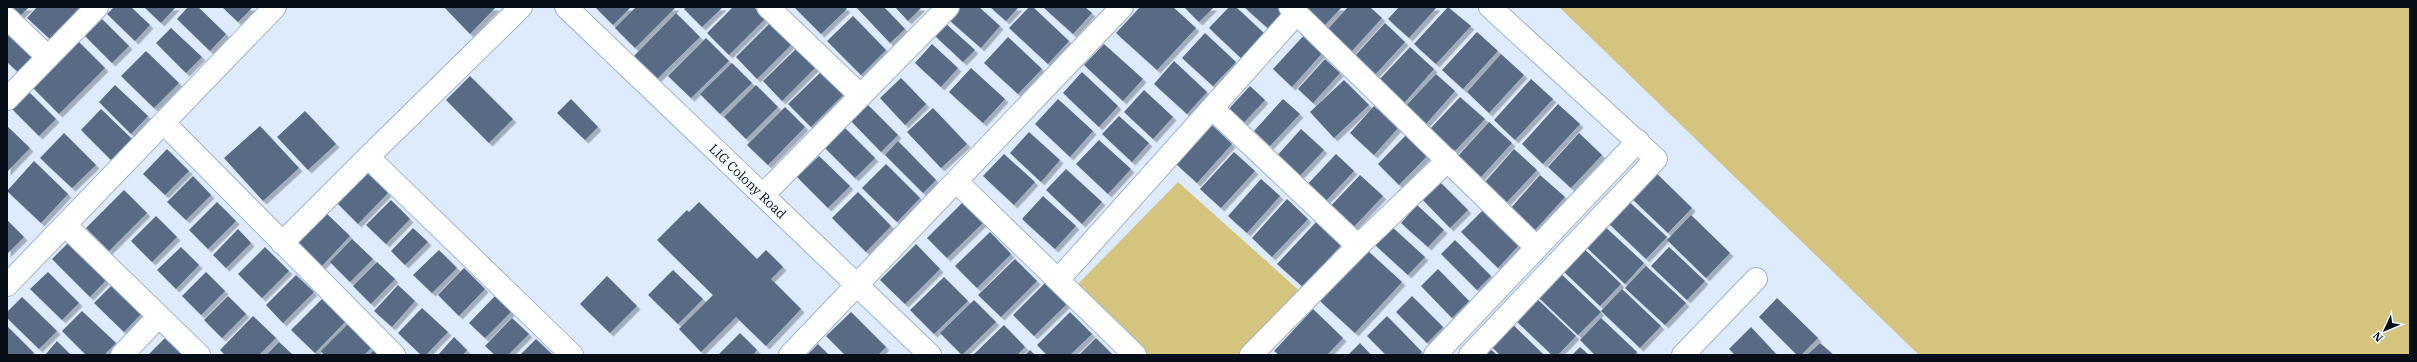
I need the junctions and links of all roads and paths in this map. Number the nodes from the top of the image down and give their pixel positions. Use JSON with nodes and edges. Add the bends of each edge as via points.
{"nodes":[{"id":1,"x":97,"y":7,"type":"edge"},
{"id":2,"x":275,"y":7,"type":"edge"},
{"id":3,"x":521,"y":7,"type":"edge"},
{"id":4,"x":566,"y":7,"type":"edge"},
{"id":5,"x":768,"y":7,"type":"edge"},
{"id":6,"x":948,"y":7,"type":"edge"},
{"id":7,"x":1490,"y":7,"type":"edge"},
{"id":8,"x":1293,"y":10,"type":"edge"},
{"id":9,"x":1111,"y":11,"type":"edge"},
{"id":10,"x":7,"y":18,"type":"edge"},
{"id":11,"x":48,"y":57,"type":"junction"},
{"id":12,"x":861,"y":96,"type":"junction"},
{"id":13,"x":7,"y":99,"type":"edge"},
{"id":14,"x":1212,"y":108,"type":"junction"},
{"id":15,"x":164,"y":123,"type":"junction"},
{"id":16,"x":1638,"y":141,"type":"junction"},
{"id":17,"x":368,"y":157,"type":"junction"},
{"id":18,"x":1448,"y":160,"type":"junction"},
{"id":19,"x":957,"y":182,"type":"junction"},
{"id":20,"x":763,"y":195,"type":"junction"},
{"id":21,"x":65,"y":225,"type":"junction"},
{"id":22,"x":282,"y":243,"type":"junction"},
{"id":23,"x":1358,"y":246,"type":"junction"},
{"id":24,"x":1536,"y":247,"type":"junction"},
{"id":25,"x":1756,"y":279,"type":"dead end"},
{"id":26,"x":1058,"y":280,"type":"junction"},
{"id":27,"x":7,"y":285,"type":"edge"},
{"id":28,"x":857,"y":285,"type":"junction"},
{"id":29,"x":158,"y":316,"type":"junction"},
{"id":30,"x":122,"y":355,"type":"edge"},
{"id":31,"x":199,"y":355,"type":"edge"},
{"id":32,"x":394,"y":355,"type":"edge"},
{"id":33,"x":572,"y":355,"type":"edge"},
{"id":34,"x":790,"y":355,"type":"edge"},
{"id":35,"x":930,"y":355,"type":"edge"},
{"id":36,"x":1135,"y":355,"type":"edge"},
{"id":37,"x":1251,"y":355,"type":"edge"},
{"id":38,"x":1435,"y":355,"type":"edge"},
{"id":39,"x":1470,"y":355,"type":"edge"},
{"id":40,"x":1683,"y":355,"type":"edge"}],
"edges":[{"from":1,"to":11,"type":"street"},
{"from":2,"to":15,"type":"street"},
{"from":3,"to":17,"type":"street"},
{"from":4,"to":20,"type":"street","name":"LIG Colony Road"},
{"from":5,"to":12,"type":"street"},
{"from":6,"to":12,"type":"street"},
{"from":7,"to":16,"type":"street"},
{"from":8,"to":14,"type":"street"},
{"from":8,"to":18,"type":"street"},
{"from":9,"to":19,"type":"street"},
{"from":10,"to":11,"type":"street"},
{"from":11,"to":13,"type":"street"},
{"from":12,"to":20,"type":"street"},
{"from":14,"to":23,"type":"street"},
{"from":14,"to":26,"type":"street"},
{"from":15,"to":21,"type":"street"},
{"from":15,"to":22,"type":"street"},
{"from":16,"to":24,"type":"street"},
{"from":16,"to":39,"type":"street","via":[[1656,159]]},
{"from":17,"to":22,"type":"street"},
{"from":17,"to":33,"type":"street"},
{"from":18,"to":23,"type":"street"},
{"from":18,"to":24,"type":"street"},
{"from":19,"to":26,"type":"street"},
{"from":19,"to":28,"type":"street"},
{"from":20,"to":28,"type":"street","name":"LIG Colony Road"},
{"from":21,"to":27,"type":"street"},
{"from":21,"to":29,"type":"street"},
{"from":22,"to":32,"type":"street"},
{"from":23,"to":37,"type":"street"},
{"from":24,"to":38,"type":"street"},
{"from":25,"to":40,"type":"street"},
{"from":26,"to":36,"type":"street"},
{"from":28,"to":34,"type":"street"},
{"from":28,"to":35,"type":"street","name":"LIG Colony Road"},
{"from":29,"to":30,"type":"street"},
{"from":29,"to":31,"type":"street"}]}
